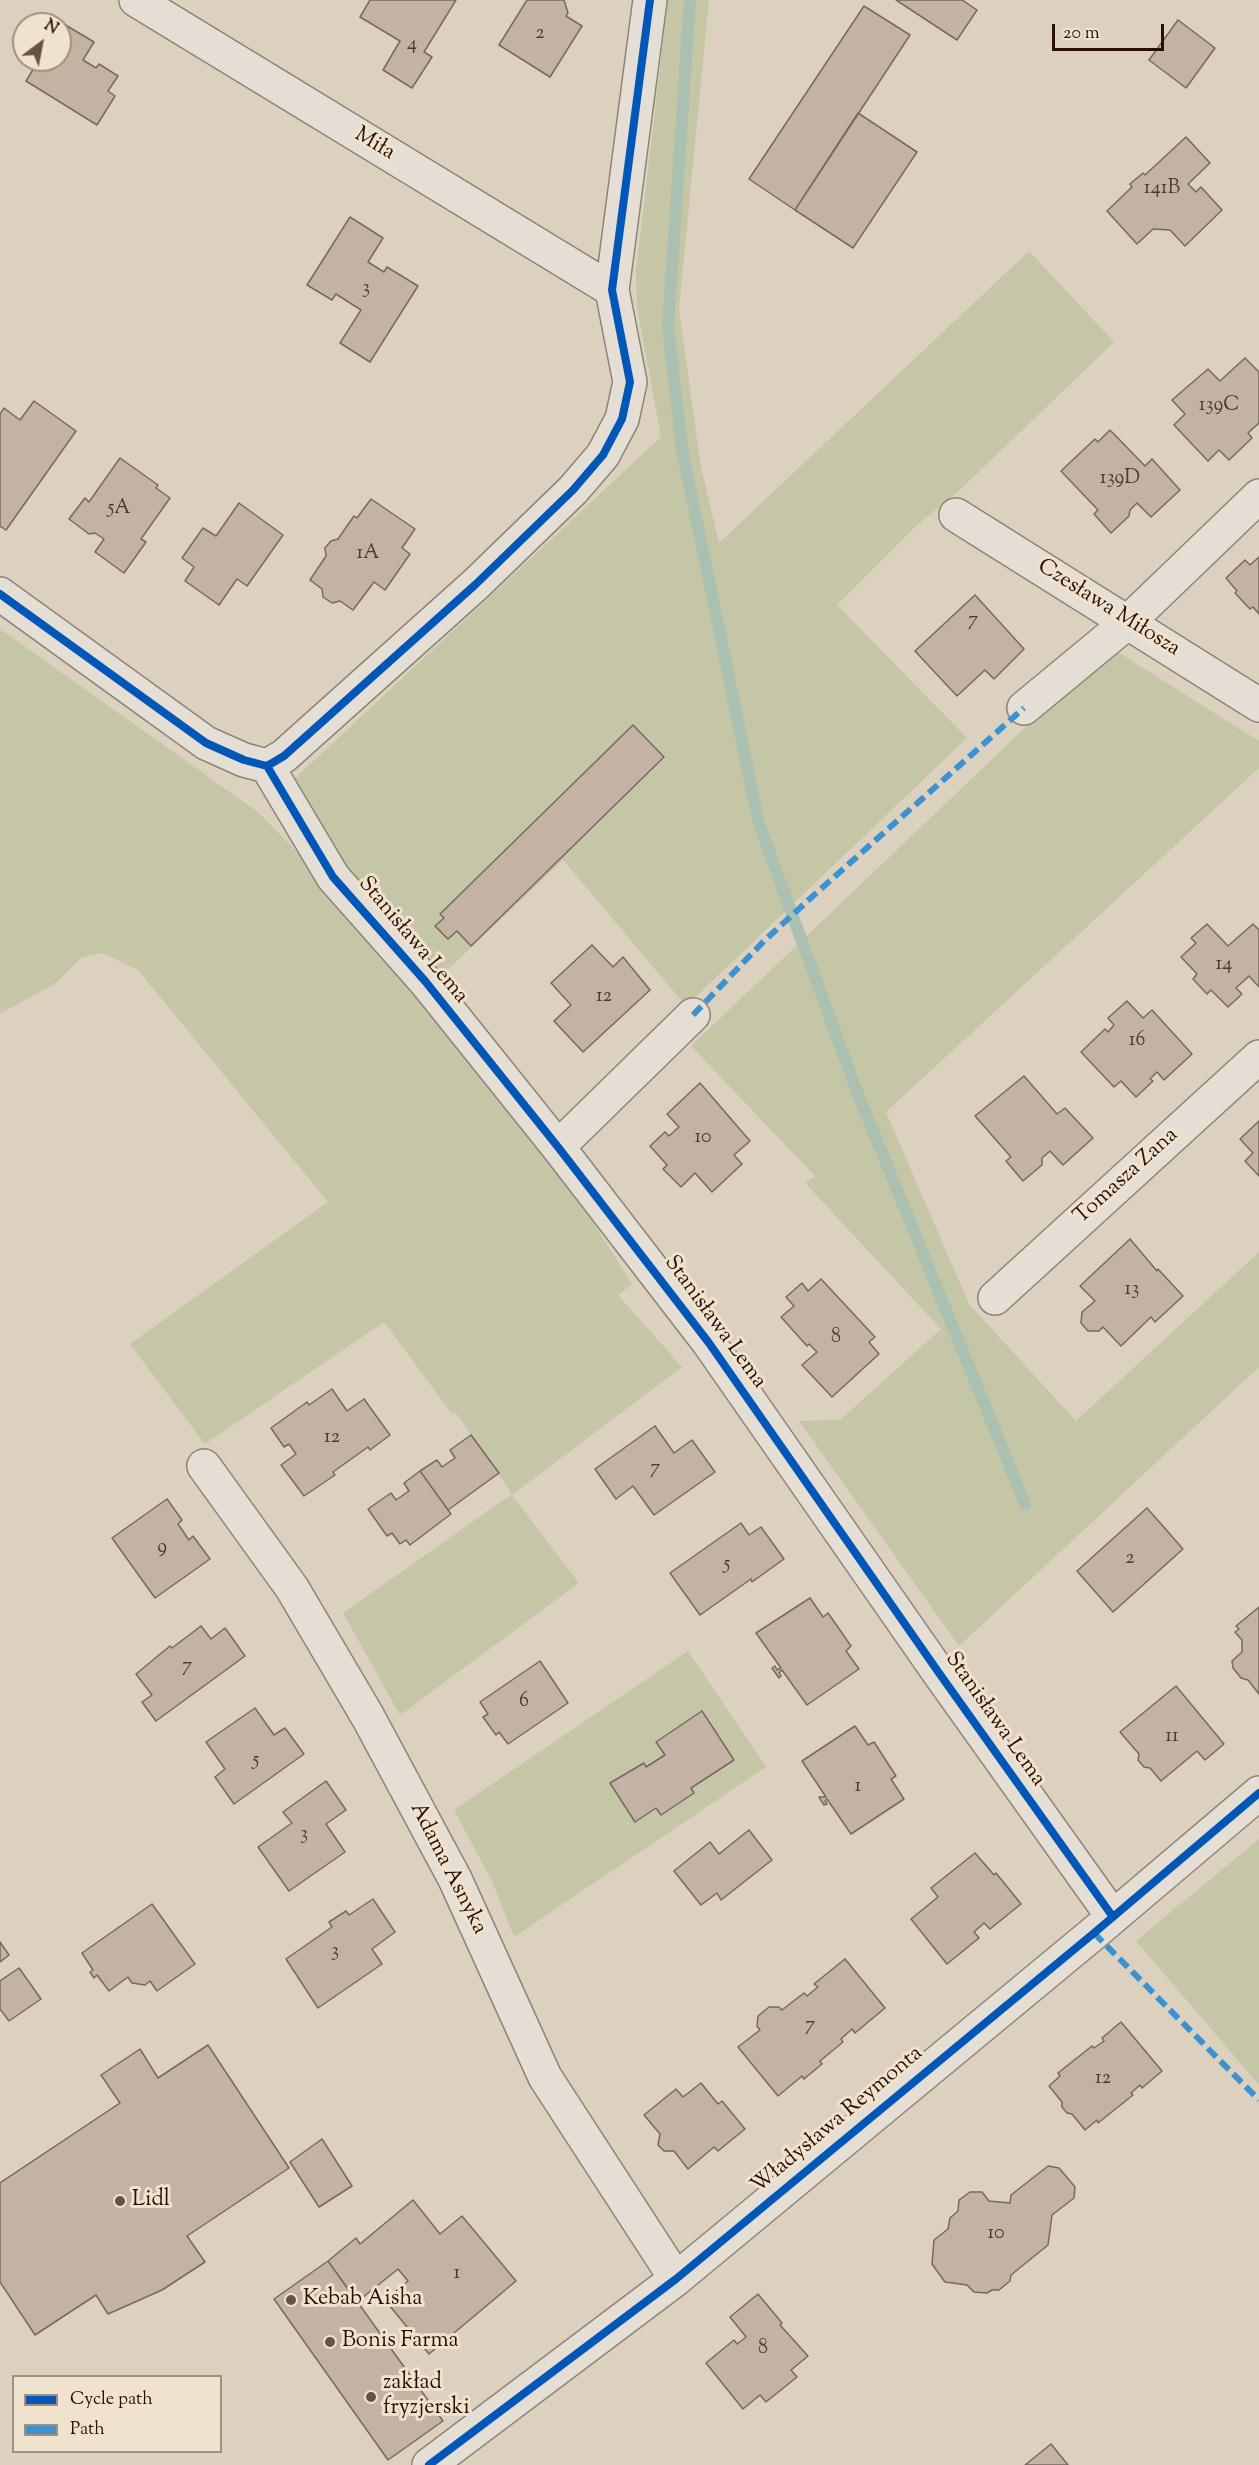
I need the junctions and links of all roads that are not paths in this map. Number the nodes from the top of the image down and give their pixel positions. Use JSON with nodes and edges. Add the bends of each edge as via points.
{"nodes":[{"id":1,"x":136,"y":0,"type":"edge"},
{"id":2,"x":650,"y":0,"type":"edge"},
{"id":3,"x":612,"y":290,"type":"junction"},
{"id":4,"x":1259,"y":496,"type":"edge"},
{"id":5,"x":956,"y":515,"type":"dead end"},
{"id":6,"x":0,"y":594,"type":"edge"},
{"id":7,"x":1128,"y":621,"type":"junction"},
{"id":8,"x":1259,"y":705,"type":"edge"},
{"id":9,"x":1024,"y":708,"type":"dead end"},
{"id":10,"x":267,"y":766,"type":"junction"},
{"id":11,"x":693,"y":1015,"type":"dead end"},
{"id":12,"x":1259,"y":1057,"type":"edge"},
{"id":13,"x":558,"y":1147,"type":"junction"},
{"id":14,"x":995,"y":1298,"type":"dead end"},
{"id":15,"x":204,"y":1466,"type":"dead end"},
{"id":16,"x":1259,"y":1793,"type":"edge"},
{"id":17,"x":1113,"y":1917,"type":"junction"},
{"id":18,"x":676,"y":2279,"type":"junction"},
{"id":19,"x":429,"y":2465,"type":"edge"}],
"edges":[{"from":1,"to":3,"type":"street","name":"Miła"},
{"from":2,"to":3,"type":"street"},
{"from":3,"to":10,"type":"street","via":[[630,382],[622,419],[603,455],[573,490],[476,584],[284,756]]},
{"from":4,"to":7,"type":"street"},
{"from":5,"to":7,"type":"street","name":"Czesława Miłosza"},
{"from":6,"to":10,"type":"street","via":[[206,742]]},
{"from":7,"to":8,"type":"street","name":"Czesława Miłosza"},
{"from":7,"to":9,"type":"street"},
{"from":10,"to":13,"type":"street","name":"Stanisława Lema","via":[[333,877],[425,981]]},
{"from":11,"to":13,"type":"street"},
{"from":12,"to":14,"type":"street","name":"Tomasza Zana"},
{"from":13,"to":17,"type":"street","name":"Stanisława Lema","via":[[709,1343]]},
{"from":15,"to":18,"type":"street","name":"Adama Asnyka","via":[[292,1588],[368,1718],[455,1879],[545,2077]]},
{"from":16,"to":17,"type":"street","name":"Władysława Reymonta"},
{"from":17,"to":18,"type":"street","name":"Władysława Reymonta"},
{"from":18,"to":19,"type":"street","name":"Władysława Reymonta"}]}
